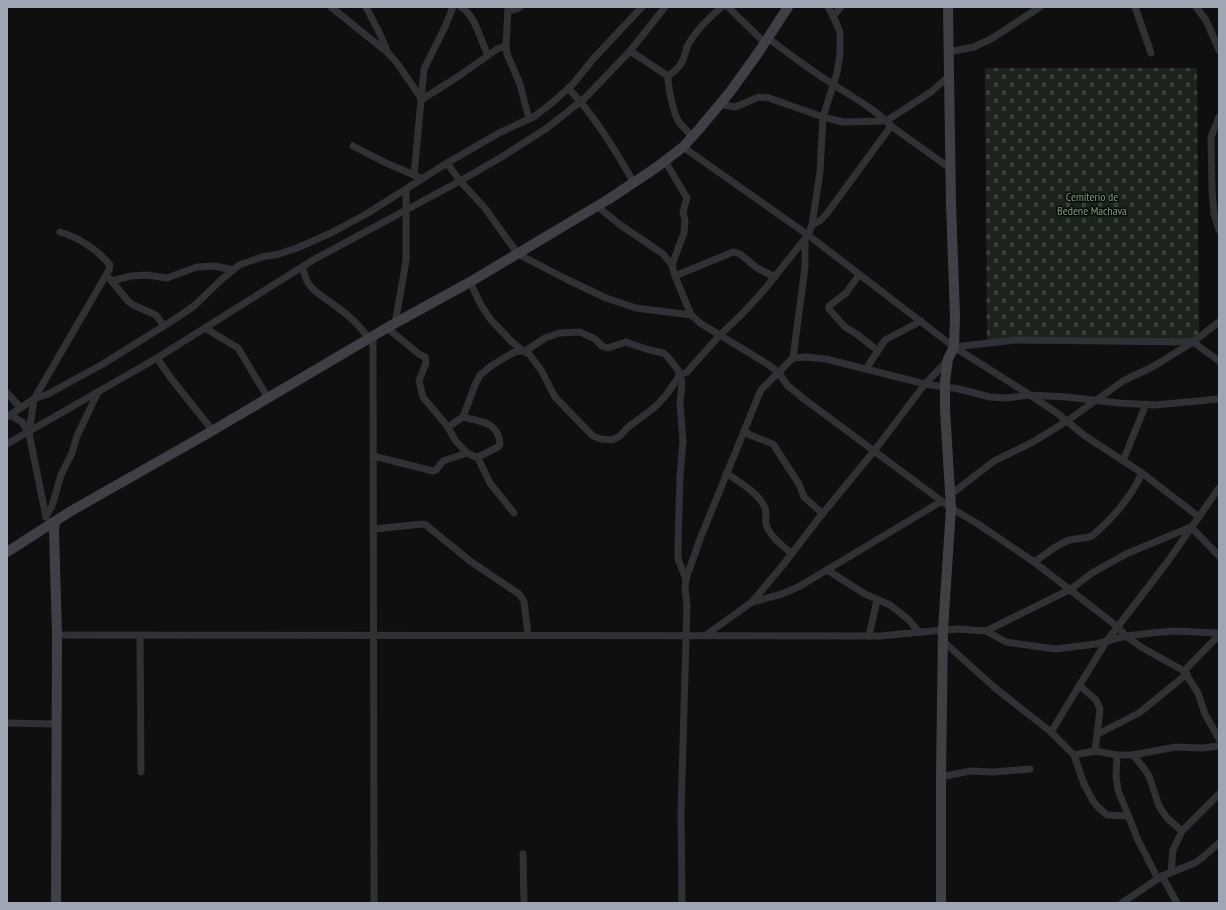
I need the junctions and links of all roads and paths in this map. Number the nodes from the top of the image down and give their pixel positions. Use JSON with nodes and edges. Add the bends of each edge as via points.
{"nodes":[{"id":1,"x":331,"y":7,"type":"edge"},
{"id":2,"x":366,"y":7,"type":"edge"},
{"id":3,"x":453,"y":7,"type":"edge"},
{"id":4,"x":461,"y":7,"type":"edge"},
{"id":5,"x":520,"y":7,"type":"edge"},
{"id":6,"x":642,"y":7,"type":"edge"},
{"id":7,"x":665,"y":7,"type":"edge"},
{"id":8,"x":722,"y":7,"type":"edge"},
{"id":9,"x":728,"y":7,"type":"edge"},
{"id":10,"x":788,"y":7,"type":"edge"},
{"id":11,"x":828,"y":7,"type":"edge"},
{"id":12,"x":841,"y":7,"type":"edge"},
{"id":13,"x":948,"y":7,"type":"edge"},
{"id":14,"x":1040,"y":7,"type":"edge"},
{"id":15,"x":1135,"y":7,"type":"edge"},
{"id":16,"x":1196,"y":7,"type":"edge"},
{"id":17,"x":508,"y":9,"type":"edge"},
{"id":18,"x":834,"y":16,"type":"junction"},
{"id":19,"x":767,"y":40,"type":"junction"},
{"id":20,"x":506,"y":46,"type":"junction"},
{"id":21,"x":1219,"y":50,"type":"edge"},
{"id":22,"x":630,"y":51,"type":"junction"},
{"id":23,"x":949,"y":52,"type":"junction"},
{"id":24,"x":388,"y":53,"type":"junction"},
{"id":25,"x":1151,"y":53,"type":"dead end"},
{"id":26,"x":488,"y":55,"type":"junction"},
{"id":27,"x":950,"y":75,"type":"junction"},
{"id":28,"x":668,"y":76,"type":"junction"},
{"id":29,"x":833,"y":85,"type":"junction"},
{"id":30,"x":568,"y":88,"type":"junction"},
{"id":31,"x":421,"y":99,"type":"junction"},
{"id":32,"x":581,"y":102,"type":"junction"},
{"id":33,"x":720,"y":104,"type":"junction"},
{"id":34,"x":823,"y":117,"type":"junction"},
{"id":35,"x":1219,"y":117,"type":"edge"},
{"id":36,"x":529,"y":119,"type":"junction"},
{"id":37,"x":889,"y":124,"type":"junction"},
{"id":38,"x":692,"y":136,"type":"junction"},
{"id":39,"x":354,"y":146,"type":"dead end"},
{"id":40,"x":683,"y":147,"type":"junction"},
{"id":41,"x":665,"y":161,"type":"junction"},
{"id":42,"x":447,"y":163,"type":"junction"},
{"id":43,"x":951,"y":169,"type":"junction"},
{"id":44,"x":414,"y":175,"type":"junction"},
{"id":45,"x":422,"y":178,"type":"junction"},
{"id":46,"x":460,"y":181,"type":"junction"},
{"id":47,"x":634,"y":183,"type":"junction"},
{"id":48,"x":406,"y":190,"type":"junction"},
{"id":49,"x":597,"y":206,"type":"junction"},
{"id":50,"x":406,"y":210,"type":"junction"},
{"id":51,"x":812,"y":225,"type":"junction"},
{"id":52,"x":1219,"y":230,"type":"edge"},
{"id":53,"x":60,"y":232,"type":"dead end"},
{"id":54,"x":807,"y":238,"type":"junction"},
{"id":55,"x":518,"y":254,"type":"junction"},
{"id":56,"x":672,"y":265,"type":"junction"},
{"id":57,"x":303,"y":267,"type":"junction"},
{"id":58,"x":233,"y":270,"type":"junction"},
{"id":59,"x":106,"y":274,"type":"junction"},
{"id":60,"x":859,"y":275,"type":"junction"},
{"id":61,"x":675,"y":276,"type":"junction"},
{"id":62,"x":775,"y":277,"type":"junction"},
{"id":63,"x":112,"y":281,"type":"junction"},
{"id":64,"x":470,"y":282,"type":"junction"},
{"id":65,"x":691,"y":315,"type":"junction"},
{"id":66,"x":921,"y":321,"type":"junction"},
{"id":67,"x":1219,"y":322,"type":"edge"},
{"id":68,"x":164,"y":326,"type":"junction"},
{"id":69,"x":391,"y":326,"type":"junction"},
{"id":70,"x":205,"y":328,"type":"junction"},
{"id":71,"x":719,"y":336,"type":"junction"},
{"id":72,"x":370,"y":338,"type":"junction"},
{"id":73,"x":1193,"y":342,"type":"junction"},
{"id":74,"x":954,"y":347,"type":"junction"},
{"id":75,"x":877,"y":350,"type":"junction"},
{"id":76,"x":523,"y":351,"type":"junction"},
{"id":77,"x":157,"y":358,"type":"junction"},
{"id":78,"x":793,"y":358,"type":"junction"},
{"id":79,"x":948,"y":359,"type":"junction"},
{"id":80,"x":1219,"y":361,"type":"edge"},
{"id":81,"x":866,"y":369,"type":"junction"},
{"id":82,"x":779,"y":373,"type":"junction"},
{"id":83,"x":680,"y":375,"type":"junction"},
{"id":84,"x":925,"y":384,"type":"junction"},
{"id":85,"x":945,"y":386,"type":"junction"},
{"id":86,"x":98,"y":392,"type":"junction"},
{"id":87,"x":7,"y":393,"type":"edge"},
{"id":88,"x":1030,"y":395,"type":"junction"},
{"id":89,"x":268,"y":398,"type":"junction"},
{"id":90,"x":34,"y":399,"type":"junction"},
{"id":91,"x":1219,"y":399,"type":"edge"},
{"id":92,"x":1094,"y":400,"type":"junction"},
{"id":93,"x":1146,"y":404,"type":"junction"},
{"id":94,"x":21,"y":408,"type":"junction"},
{"id":95,"x":8,"y":416,"type":"edge"},
{"id":96,"x":463,"y":417,"type":"junction"},
{"id":97,"x":1067,"y":421,"type":"junction"},
{"id":98,"x":448,"y":427,"type":"junction"},
{"id":99,"x":213,"y":431,"type":"junction"},
{"id":100,"x":744,"y":431,"type":"junction"},
{"id":101,"x":28,"y":433,"type":"junction"},
{"id":102,"x":7,"y":444,"type":"edge"},
{"id":103,"x":874,"y":451,"type":"junction"},
{"id":104,"x":467,"y":453,"type":"junction"},
{"id":105,"x":373,"y":456,"type":"junction"},
{"id":106,"x":478,"y":458,"type":"junction"},
{"id":107,"x":1123,"y":461,"type":"junction"},
{"id":108,"x":1142,"y":473,"type":"junction"},
{"id":109,"x":726,"y":474,"type":"junction"},
{"id":110,"x":1219,"y":488,"type":"edge"},
{"id":111,"x":946,"y":498,"type":"junction"},
{"id":112,"x":951,"y":508,"type":"junction"},
{"id":113,"x":514,"y":513,"type":"dead end"},
{"id":114,"x":823,"y":514,"type":"junction"},
{"id":115,"x":46,"y":516,"type":"junction"},
{"id":116,"x":1198,"y":517,"type":"junction"},
{"id":117,"x":51,"y":525,"type":"junction"},
{"id":118,"x":1191,"y":527,"type":"junction"},
{"id":119,"x":374,"y":530,"type":"junction"},
{"id":120,"x":7,"y":552,"type":"edge"},
{"id":121,"x":792,"y":554,"type":"junction"},
{"id":122,"x":1219,"y":556,"type":"edge"},
{"id":123,"x":1034,"y":562,"type":"junction"},
{"id":124,"x":827,"y":570,"type":"junction"},
{"id":125,"x":686,"y":579,"type":"junction"},
{"id":126,"x":1071,"y":589,"type":"junction"},
{"id":127,"x":877,"y":600,"type":"junction"},
{"id":128,"x":752,"y":602,"type":"junction"},
{"id":129,"x":1118,"y":627,"type":"junction"},
{"id":130,"x":943,"y":630,"type":"junction"},
{"id":131,"x":986,"y":631,"type":"junction"},
{"id":132,"x":919,"y":632,"type":"junction"},
{"id":133,"x":1219,"y":634,"type":"edge"},
{"id":134,"x":57,"y":635,"type":"junction"},
{"id":135,"x":140,"y":635,"type":"junction"},
{"id":136,"x":528,"y":635,"type":"junction"},
{"id":137,"x":686,"y":635,"type":"junction"},
{"id":138,"x":706,"y":635,"type":"junction"},
{"id":139,"x":374,"y":636,"type":"junction"},
{"id":140,"x":869,"y":636,"type":"junction"},
{"id":141,"x":1126,"y":636,"type":"junction"},
{"id":142,"x":944,"y":642,"type":"junction"},
{"id":143,"x":1106,"y":642,"type":"junction"},
{"id":144,"x":1185,"y":673,"type":"junction"},
{"id":145,"x":1079,"y":686,"type":"junction"},
{"id":146,"x":7,"y":724,"type":"edge"},
{"id":147,"x":56,"y":724,"type":"junction"},
{"id":148,"x":1051,"y":732,"type":"junction"},
{"id":149,"x":1098,"y":734,"type":"junction"},
{"id":150,"x":1219,"y":739,"type":"edge"},
{"id":151,"x":1219,"y":746,"type":"edge"},
{"id":152,"x":1096,"y":751,"type":"junction"},
{"id":153,"x":1074,"y":755,"type":"junction"},
{"id":154,"x":1117,"y":755,"type":"junction"},
{"id":155,"x":1133,"y":755,"type":"junction"},
{"id":156,"x":1030,"y":769,"type":"dead end"},
{"id":157,"x":141,"y":772,"type":"dead end"},
{"id":158,"x":941,"y":777,"type":"junction"},
{"id":159,"x":1219,"y":794,"type":"edge"},
{"id":160,"x":1128,"y":816,"type":"junction"},
{"id":161,"x":1182,"y":831,"type":"junction"},
{"id":162,"x":1219,"y":843,"type":"edge"},
{"id":163,"x":523,"y":854,"type":"dead end"},
{"id":164,"x":1171,"y":873,"type":"junction"},
{"id":165,"x":1160,"y":877,"type":"junction"},
{"id":166,"x":56,"y":903,"type":"edge"},
{"id":167,"x":374,"y":903,"type":"edge"},
{"id":168,"x":524,"y":903,"type":"edge"},
{"id":169,"x":682,"y":903,"type":"edge"},
{"id":170,"x":941,"y":903,"type":"edge"},
{"id":171,"x":1122,"y":903,"type":"edge"},
{"id":172,"x":1177,"y":903,"type":"edge"}],
"edges":[{"from":1,"to":24,"type":"street"},
{"from":2,"to":24,"type":"street"},
{"from":3,"to":31,"type":"street","via":[[424,69]]},
{"from":4,"to":26,"type":"street","via":[[471,18]]},
{"from":5,"to":17,"type":"street"},
{"from":6,"to":30,"type":"street"},
{"from":7,"to":22,"type":"street"},
{"from":8,"to":28,"type":"street","via":[[690,41],[681,64]]},
{"from":9,"to":19,"type":"street"},
{"from":10,"to":19,"type":"main road"},
{"from":11,"to":18,"type":"street"},
{"from":12,"to":18,"type":"street"},
{"from":13,"to":23,"type":"main road"},
{"from":14,"to":23,"type":"street","via":[[974,47]]},
{"from":15,"to":25,"type":"street"},
{"from":16,"to":21,"type":"street","via":[[1206,20]]},
{"from":17,"to":20,"type":"street"},
{"from":18,"to":29,"type":"street","via":[[840,32],[840,54]]},
{"from":19,"to":29,"type":"street"},
{"from":19,"to":33,"type":"main road"},
{"from":20,"to":26,"type":"street"},
{"from":20,"to":36,"type":"street"},
{"from":22,"to":28,"type":"street"},
{"from":22,"to":32,"type":"street"},
{"from":23,"to":27,"type":"main road"},
{"from":24,"to":31,"type":"street"},
{"from":26,"to":31,"type":"street"},
{"from":27,"to":37,"type":"street"},
{"from":27,"to":43,"type":"main road"},
{"from":28,"to":38,"type":"street","via":[[676,117]]},
{"from":29,"to":34,"type":"street"},
{"from":29,"to":37,"type":"street","via":[[855,97]]},
{"from":30,"to":32,"type":"street"},
{"from":30,"to":36,"type":"street"},
{"from":31,"to":44,"type":"street"},
{"from":32,"to":46,"type":"street","via":[[548,128]]},
{"from":32,"to":47,"type":"street"},
{"from":33,"to":34,"type":"street","via":[[735,107],[759,97],[769,98]]},
{"from":33,"to":38,"type":"main road"},
{"from":34,"to":37,"type":"street","via":[[843,122]]},
{"from":34,"to":51,"type":"street","via":[[820,172]]},
{"from":35,"to":52,"type":"street","via":[[1211,137],[1212,191],[1214,214]]},
{"from":36,"to":42,"type":"street"},
{"from":37,"to":43,"type":"street"},
{"from":37,"to":51,"type":"street","via":[[828,212]]},
{"from":38,"to":40,"type":"main road"},
{"from":39,"to":44,"type":"street"},
{"from":40,"to":41,"type":"main road"},
{"from":40,"to":54,"type":"street"},
{"from":41,"to":47,"type":"main road"},
{"from":41,"to":56,"type":"street","via":[[687,198],[682,212],[685,220],[684,233]]},
{"from":42,"to":45,"type":"street"},
{"from":42,"to":46,"type":"street"},
{"from":43,"to":74,"type":"main road"},
{"from":44,"to":45,"type":"street"},
{"from":45,"to":48,"type":"street"},
{"from":46,"to":50,"type":"street"},
{"from":46,"to":55,"type":"street","via":[[484,207]]},
{"from":47,"to":49,"type":"main road"},
{"from":48,"to":50,"type":"street"},
{"from":48,"to":58,"type":"street","via":[[331,233],[297,248],[239,265]]},
{"from":49,"to":55,"type":"main road"},
{"from":49,"to":56,"type":"street","via":[[663,254]]},
{"from":50,"to":57,"type":"street"},
{"from":50,"to":69,"type":"street","via":[[406,261]]},
{"from":51,"to":54,"type":"street"},
{"from":53,"to":59,"type":"street","via":[[74,237],[98,253],[110,265]]},
{"from":54,"to":60,"type":"street"},
{"from":54,"to":62,"type":"street"},
{"from":54,"to":78,"type":"street"},
{"from":55,"to":64,"type":"main road"},
{"from":55,"to":65,"type":"street","via":[[606,298],[636,308]]},
{"from":56,"to":61,"type":"street"},
{"from":57,"to":70,"type":"street"},
{"from":57,"to":72,"type":"street","via":[[308,284],[315,292],[333,303]]},
{"from":58,"to":63,"type":"street","via":[[215,266],[197,267],[167,278],[147,275]]},
{"from":58,"to":68,"type":"street","via":[[194,306]]},
{"from":59,"to":63,"type":"street"},
{"from":59,"to":90,"type":"street"},
{"from":60,"to":66,"type":"street"},
{"from":60,"to":75,"type":"street","via":[[846,293],[829,309],[845,327]]},
{"from":61,"to":62,"type":"street","via":[[733,252]]},
{"from":61,"to":65,"type":"street"},
{"from":62,"to":71,"type":"street"},
{"from":63,"to":68,"type":"street","via":[[128,301],[156,315]]},
{"from":64,"to":69,"type":"main road"},
{"from":64,"to":76,"type":"street","via":[[491,320]]},
{"from":65,"to":71,"type":"street"},
{"from":66,"to":74,"type":"street"},
{"from":66,"to":75,"type":"street","via":[[885,340]]},
{"from":67,"to":73,"type":"street"},
{"from":68,"to":90,"type":"street","via":[[103,364]]},
{"from":69,"to":72,"type":"main road"},
{"from":69,"to":98,"type":"street","via":[[425,357],[426,363],[419,381],[421,390],[425,400]]},
{"from":70,"to":77,"type":"street"},
{"from":70,"to":89,"type":"street","via":[[238,348]]},
{"from":71,"to":82,"type":"street","via":[[744,349]]},
{"from":71,"to":83,"type":"street","via":[[687,372]]},
{"from":72,"to":89,"type":"main road"},
{"from":72,"to":105,"type":"street"},
{"from":73,"to":74,"type":"street","via":[[1015,340]]},
{"from":73,"to":80,"type":"street"},
{"from":73,"to":92,"type":"street"},
{"from":74,"to":79,"type":"main road"},
{"from":74,"to":88,"type":"street"},
{"from":75,"to":81,"type":"street"},
{"from":76,"to":83,"type":"street","via":[[559,333],[580,332],[608,348],[626,342],[663,352]]},
{"from":76,"to":83,"type":"street","via":[[536,363],[555,397],[593,436],[601,439],[612,440],[620,436],[655,407]]},
{"from":76,"to":96,"type":"street","via":[[509,355],[480,375]]},
{"from":77,"to":86,"type":"street"},
{"from":77,"to":99,"type":"street"},
{"from":78,"to":81,"type":"street","via":[[826,359]]},
{"from":78,"to":82,"type":"street"},
{"from":79,"to":84,"type":"street"},
{"from":79,"to":85,"type":"main road"},
{"from":81,"to":84,"type":"street"},
{"from":82,"to":100,"type":"street","via":[[761,390]]},
{"from":82,"to":103,"type":"street","via":[[804,399]]},
{"from":83,"to":125,"type":"street","via":[[683,441],[678,559]]},
{"from":84,"to":85,"type":"street"},
{"from":84,"to":103,"type":"street"},
{"from":85,"to":88,"type":"street","via":[[990,397]]},
{"from":85,"to":111,"type":"main road"},
{"from":86,"to":101,"type":"street"},
{"from":86,"to":115,"type":"street","via":[[77,436]]},
{"from":87,"to":94,"type":"street"},
{"from":88,"to":92,"type":"street"},
{"from":88,"to":97,"type":"street"},
{"from":89,"to":99,"type":"main road"},
{"from":90,"to":94,"type":"street"},
{"from":90,"to":101,"type":"street"},
{"from":91,"to":93,"type":"street"},
{"from":92,"to":93,"type":"street"},
{"from":92,"to":97,"type":"street"},
{"from":93,"to":107,"type":"street"},
{"from":94,"to":95,"type":"street"},
{"from":95,"to":101,"type":"street","via":[[22,422]]},
{"from":96,"to":98,"type":"street"},
{"from":96,"to":106,"type":"street","via":[[488,424],[497,430],[500,437],[498,447]]},
{"from":97,"to":107,"type":"street"},
{"from":97,"to":111,"type":"street","via":[[1033,442],[994,461]]},
{"from":98,"to":104,"type":"street","via":[[455,440]]},
{"from":99,"to":117,"type":"main road","via":[[71,511]]},
{"from":100,"to":109,"type":"street"},
{"from":100,"to":114,"type":"street","via":[[773,444],[799,484],[804,497]]},
{"from":101,"to":102,"type":"street"},
{"from":101,"to":115,"type":"street"},
{"from":103,"to":111,"type":"street"},
{"from":103,"to":114,"type":"street"},
{"from":104,"to":105,"type":"street","via":[[447,459],[433,471]]},
{"from":104,"to":106,"type":"street"},
{"from":105,"to":119,"type":"street"},
{"from":106,"to":113,"type":"street","via":[[490,483]]},
{"from":107,"to":108,"type":"street"},
{"from":108,"to":116,"type":"street"},
{"from":108,"to":123,"type":"street","via":[[1132,492],[1092,536],[1070,540]]},
{"from":109,"to":121,"type":"street","via":[[748,488],[760,501],[765,508],[767,526],[773,536]]},
{"from":109,"to":125,"type":"street"},
{"from":110,"to":116,"type":"street"},
{"from":111,"to":112,"type":"main road"},
{"from":111,"to":124,"type":"street"},
{"from":112,"to":123,"type":"street"},
{"from":112,"to":130,"type":"main road"},
{"from":114,"to":121,"type":"street"},
{"from":115,"to":117,"type":"street"},
{"from":116,"to":118,"type":"street"},
{"from":117,"to":120,"type":"main road"},
{"from":117,"to":134,"type":"main road","via":[[54,530]]},
{"from":118,"to":122,"type":"street"},
{"from":118,"to":126,"type":"street","via":[[1126,554],[1092,573]]},
{"from":118,"to":129,"type":"street"},
{"from":119,"to":136,"type":"street","via":[[426,525],[470,562],[519,594],[524,601]]},
{"from":119,"to":139,"type":"street"},
{"from":121,"to":128,"type":"street"},
{"from":123,"to":126,"type":"street"},
{"from":124,"to":127,"type":"street"},
{"from":124,"to":128,"type":"street","via":[[782,594]]},
{"from":125,"to":137,"type":"street"},
{"from":126,"to":129,"type":"street"},
{"from":126,"to":131,"type":"street"},
{"from":127,"to":132,"type":"street","via":[[890,605]]},
{"from":127,"to":140,"type":"street"},
{"from":128,"to":138,"type":"street"},
{"from":129,"to":141,"type":"street"},
{"from":129,"to":143,"type":"street"},
{"from":130,"to":131,"type":"street"},
{"from":130,"to":132,"type":"street"},
{"from":130,"to":142,"type":"main road"},
{"from":131,"to":143,"type":"street","via":[[1006,642],[1055,649]]},
{"from":132,"to":140,"type":"street"},
{"from":133,"to":141,"type":"street","via":[[1174,631]]},
{"from":133,"to":144,"type":"street"},
{"from":134,"to":135,"type":"street"},
{"from":134,"to":147,"type":"main road"},
{"from":135,"to":139,"type":"street"},
{"from":135,"to":157,"type":"street"},
{"from":136,"to":137,"type":"street"},
{"from":136,"to":139,"type":"street"},
{"from":137,"to":138,"type":"street"},
{"from":137,"to":169,"type":"street","via":[[681,813]]},
{"from":138,"to":140,"type":"street"},
{"from":139,"to":167,"type":"street"},
{"from":141,"to":143,"type":"street"},
{"from":141,"to":144,"type":"street"},
{"from":142,"to":148,"type":"street","via":[[994,687]]},
{"from":142,"to":158,"type":"main road"},
{"from":143,"to":145,"type":"street"},
{"from":144,"to":149,"type":"street","via":[[1139,713]]},
{"from":144,"to":150,"type":"street","via":[[1198,693]]},
{"from":145,"to":148,"type":"street"},
{"from":145,"to":149,"type":"street","via":[[1099,704]]},
{"from":146,"to":147,"type":"street"},
{"from":147,"to":166,"type":"main road"},
{"from":148,"to":153,"type":"street"},
{"from":149,"to":152,"type":"street"},
{"from":151,"to":155,"type":"street","via":[[1175,747]]},
{"from":152,"to":153,"type":"street"},
{"from":152,"to":154,"type":"street"},
{"from":153,"to":160,"type":"street","via":[[1084,784],[1099,808],[1107,815]]},
{"from":154,"to":155,"type":"street"},
{"from":154,"to":160,"type":"street","via":[[1118,790]]},
{"from":155,"to":161,"type":"street","via":[[1148,776],[1159,806],[1167,818]]},
{"from":156,"to":158,"type":"street","via":[[970,771]]},
{"from":158,"to":170,"type":"main road"},
{"from":159,"to":161,"type":"street"},
{"from":160,"to":165,"type":"street","via":[[1138,840]]},
{"from":161,"to":164,"type":"street","via":[[1173,850]]},
{"from":162,"to":164,"type":"street","via":[[1195,863]]},
{"from":163,"to":168,"type":"street"},
{"from":164,"to":165,"type":"street"},
{"from":165,"to":171,"type":"street"},
{"from":165,"to":172,"type":"street"}]}
